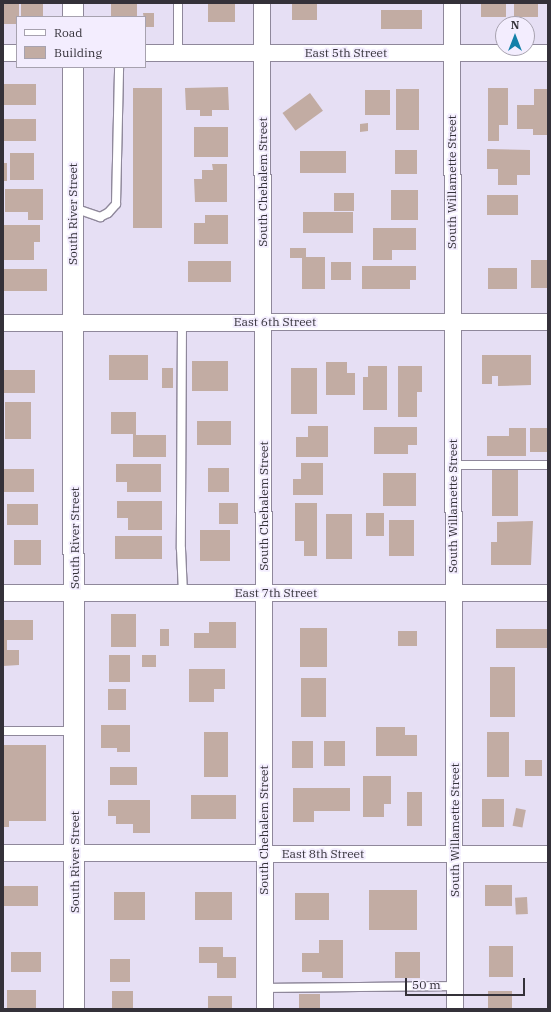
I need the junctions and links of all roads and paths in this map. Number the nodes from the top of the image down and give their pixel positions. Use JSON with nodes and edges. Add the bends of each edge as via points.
{"nodes":[{"id":1,"x":74,"y":3,"type":"edge"},
{"id":2,"x":178,"y":3,"type":"edge"},
{"id":3,"x":262,"y":3,"type":"edge"},
{"id":4,"x":452,"y":3,"type":"edge"},
{"id":5,"x":73,"y":16,"type":"edge"},
{"id":6,"x":3,"y":53,"type":"edge"},
{"id":7,"x":16,"y":53,"type":"edge"},
{"id":8,"x":146,"y":53,"type":"edge"},
{"id":9,"x":178,"y":53,"type":"junction"},
{"id":10,"x":262,"y":53,"type":"junction"},
{"id":11,"x":452,"y":53,"type":"junction"},
{"id":12,"x":548,"y":53,"type":"edge"},
{"id":13,"x":73,"y":68,"type":"edge"},
{"id":14,"x":120,"y":68,"type":"edge"},
{"id":15,"x":73,"y":208,"type":"junction"},
{"id":16,"x":182,"y":322,"type":"junction"},
{"id":17,"x":263,"y":322,"type":"junction"},
{"id":18,"x":452,"y":322,"type":"junction"},
{"id":19,"x":548,"y":322,"type":"edge"},
{"id":20,"x":3,"y":323,"type":"edge"},
{"id":21,"x":74,"y":323,"type":"junction"},
{"id":22,"x":453,"y":465,"type":"junction"},
{"id":23,"x":548,"y":465,"type":"edge"},
{"id":24,"x":3,"y":593,"type":"edge"},
{"id":25,"x":75,"y":593,"type":"junction"},
{"id":26,"x":183,"y":593,"type":"junction"},
{"id":27,"x":265,"y":593,"type":"junction"},
{"id":28,"x":453,"y":593,"type":"junction"},
{"id":29,"x":548,"y":593,"type":"edge"},
{"id":30,"x":3,"y":731,"type":"edge"},
{"id":31,"x":75,"y":731,"type":"junction"},
{"id":32,"x":3,"y":854,"type":"edge"},
{"id":33,"x":74,"y":854,"type":"junction"},
{"id":34,"x":264,"y":854,"type":"junction"},
{"id":35,"x":455,"y":854,"type":"junction"},
{"id":36,"x":548,"y":854,"type":"edge"},
{"id":37,"x":455,"y":986,"type":"junction"},
{"id":38,"x":264,"y":988,"type":"junction"},
{"id":39,"x":74,"y":1009,"type":"edge"},
{"id":40,"x":264,"y":1009,"type":"edge"},
{"id":41,"x":455,"y":1009,"type":"edge"}],
"edges":[{"from":1,"to":5,"type":"street"},
{"from":2,"to":9,"type":"lane"},
{"from":3,"to":10,"type":"street","name":"South Chehalem Street"},
{"from":4,"to":11,"type":"street","name":"South Willamette Street"},
{"from":6,"to":7,"type":"street"},
{"from":8,"to":9,"type":"street","name":"East 5th Street"},
{"from":9,"to":10,"type":"street","name":"East 5th Street"},
{"from":10,"to":11,"type":"street","name":"East 5th Street"},
{"from":10,"to":17,"type":"street","name":"South Chehalem Street"},
{"from":11,"to":12,"type":"street","name":"East 5th Street"},
{"from":11,"to":18,"type":"street","name":"South Willamette Street"},
{"from":13,"to":15,"type":"street","name":"South River Street"},
{"from":14,"to":15,"type":"lane","via":[[116,204],[100,217]]},
{"from":15,"to":21,"type":"street","name":"South River Street"},
{"from":16,"to":17,"type":"street","name":"East 6th Street"},
{"from":16,"to":21,"type":"street","name":"East 6th Street"},
{"from":16,"to":26,"type":"lane"},
{"from":17,"to":18,"type":"street","name":"East 6th Street"},
{"from":17,"to":27,"type":"street","name":"South Chehalem Street"},
{"from":18,"to":19,"type":"street","name":"East 6th Street"},
{"from":18,"to":22,"type":"street","name":"South Willamette Street"},
{"from":20,"to":21,"type":"street","name":"East 6th Street"},
{"from":21,"to":25,"type":"street","name":"South River Street"},
{"from":22,"to":23,"type":"lane"},
{"from":22,"to":28,"type":"street","name":"South Willamette Street"},
{"from":24,"to":25,"type":"street","name":"East 7th Street"},
{"from":25,"to":26,"type":"street","name":"East 7th Street"},
{"from":25,"to":31,"type":"street","name":"South River Street"},
{"from":26,"to":27,"type":"street","name":"East 7th Street"},
{"from":27,"to":28,"type":"street","name":"East 7th Street"},
{"from":27,"to":34,"type":"street","name":"South Chehalem Street"},
{"from":28,"to":29,"type":"street","name":"East 7th Street"},
{"from":28,"to":35,"type":"street","name":"South Willamette Street"},
{"from":30,"to":31,"type":"lane"},
{"from":31,"to":33,"type":"street","name":"South River Street"},
{"from":32,"to":33,"type":"street","name":"East 8th Street"},
{"from":33,"to":34,"type":"street","name":"East 8th Street"},
{"from":33,"to":39,"type":"street","name":"South River Street"},
{"from":34,"to":35,"type":"street","name":"East 8th Street"},
{"from":34,"to":38,"type":"street","name":"South Chehalem Street"},
{"from":35,"to":36,"type":"street","name":"East 8th Street"},
{"from":35,"to":37,"type":"street","name":"South Willamette Street"},
{"from":37,"to":38,"type":"lane"},
{"from":37,"to":41,"type":"street","name":"South Willamette Street"},
{"from":38,"to":40,"type":"street","name":"South Chehalem Street"}]}
